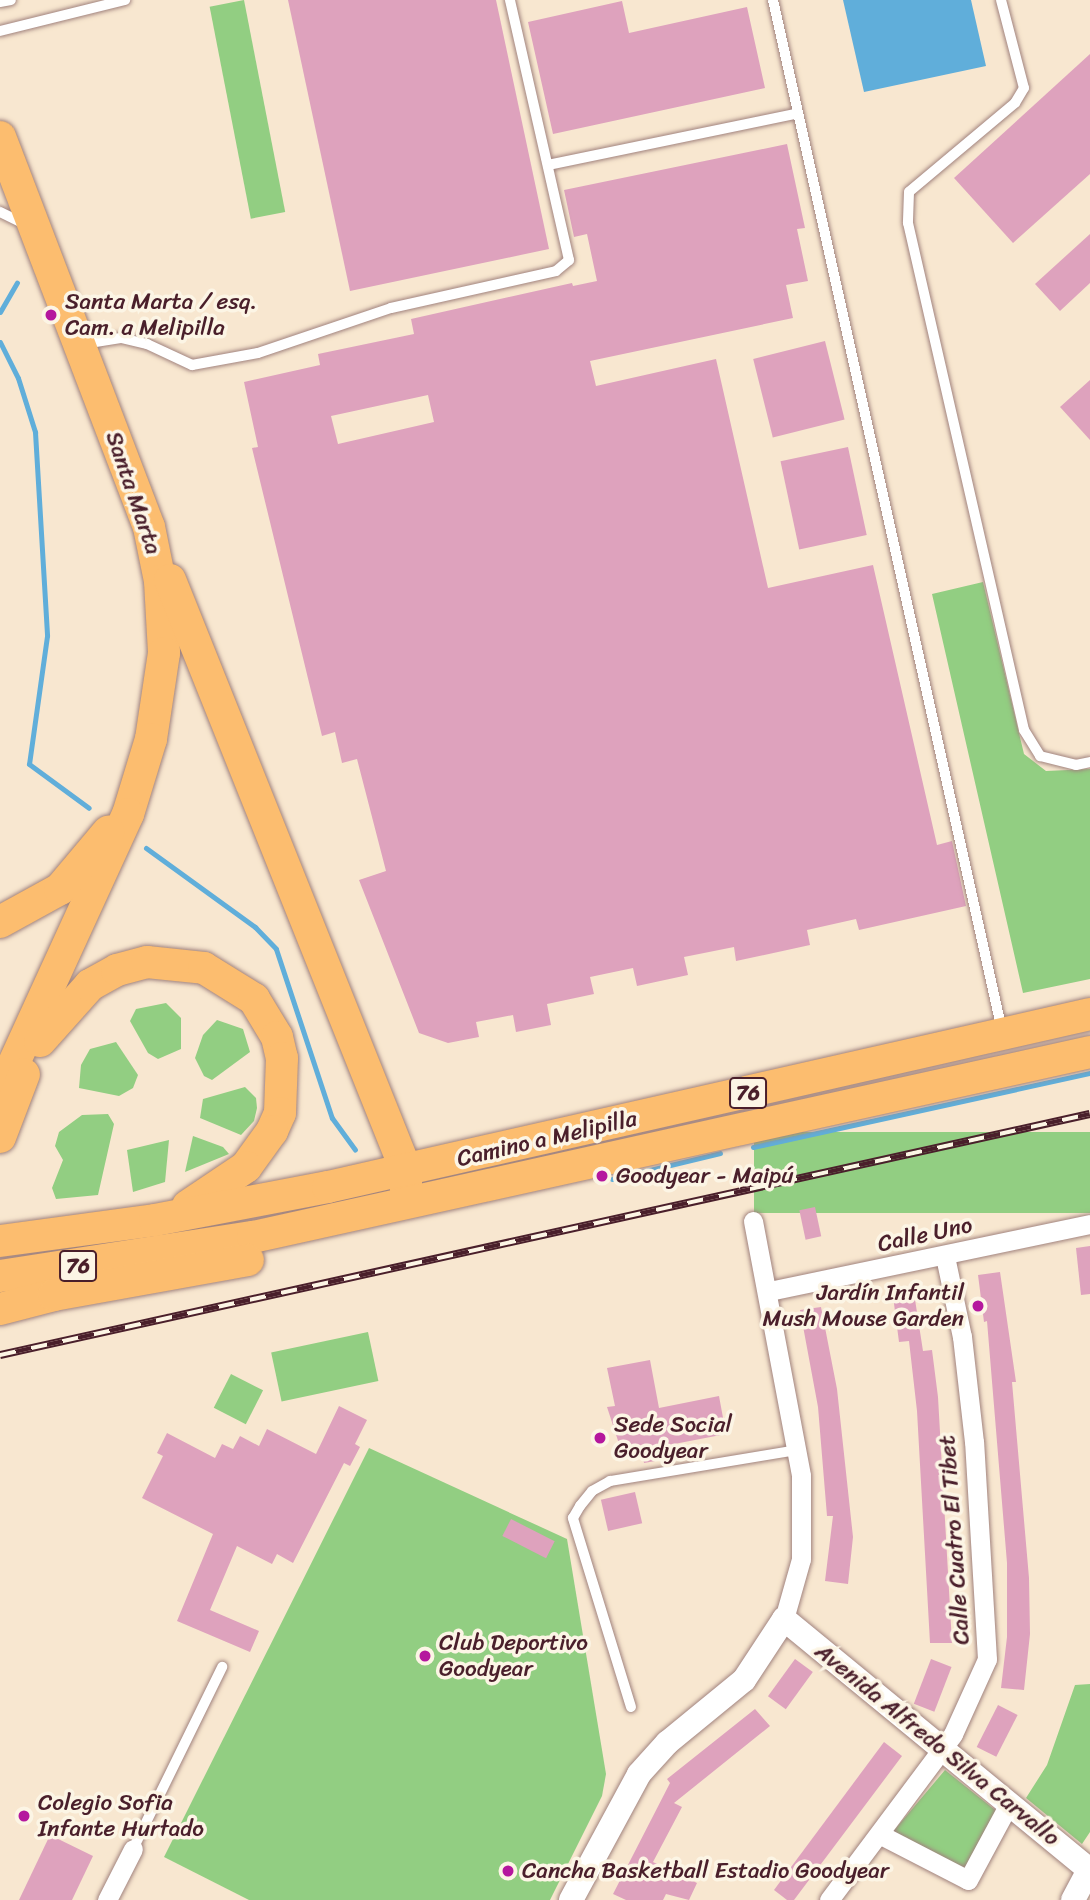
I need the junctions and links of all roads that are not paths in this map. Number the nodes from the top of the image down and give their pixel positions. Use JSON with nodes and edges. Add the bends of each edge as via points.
{"nodes":[{"id":1,"x":11,"y":0,"type":"edge"},
{"id":2,"x":125,"y":0,"type":"edge"},
{"id":3,"x":510,"y":0,"type":"edge"},
{"id":4,"x":773,"y":0,"type":"edge"},
{"id":5,"x":1001,"y":0,"type":"edge"},
{"id":6,"x":0,"y":2,"type":"edge"},
{"id":7,"x":0,"y":31,"type":"edge"},
{"id":8,"x":798,"y":113,"type":"junction"},
{"id":9,"x":0,"y":137,"type":"edge"},
{"id":10,"x":548,"y":165,"type":"junction"},
{"id":11,"x":0,"y":212,"type":"edge"},
{"id":12,"x":35,"y":230,"type":"junction"},
{"id":13,"x":79,"y":344,"type":"junction"},
{"id":14,"x":149,"y":527,"type":"junction"},
{"id":15,"x":1090,"y":762,"type":"edge"},
{"id":16,"x":142,"y":769,"type":"junction"},
{"id":17,"x":0,"y":922,"type":"edge"},
{"id":18,"x":56,"y":976,"type":"junction"},
{"id":19,"x":1090,"y":1014,"type":"edge"},
{"id":20,"x":1003,"y":1034,"type":"junction"},
{"id":21,"x":33,"y":1051,"type":"junction"},
{"id":22,"x":1090,"y":1052,"type":"edge"},
{"id":23,"x":0,"y":1093,"type":"edge"},
{"id":24,"x":0,"y":1137,"type":"edge"},
{"id":25,"x":406,"y":1170,"type":"junction"},
{"id":26,"x":547,"y":1173,"type":"junction"},
{"id":27,"x":394,"y":1207,"type":"junction"},
{"id":28,"x":155,"y":1220,"type":"junction"},
{"id":29,"x":753,"y":1221,"type":"dead end"},
{"id":30,"x":1090,"y":1224,"type":"edge"},
{"id":31,"x":0,"y":1241,"type":"edge"},
{"id":32,"x":945,"y":1256,"type":"junction"},
{"id":33,"x":0,"y":1276,"type":"edge"},
{"id":34,"x":769,"y":1291,"type":"junction"},
{"id":35,"x":0,"y":1309,"type":"edge"},
{"id":36,"x":798,"y":1450,"type":"junction"},
{"id":37,"x":785,"y":1619,"type":"junction"},
{"id":38,"x":222,"y":1667,"type":"dead end"},
{"id":39,"x":631,"y":1706,"type":"dead end"},
{"id":40,"x":943,"y":1749,"type":"junction"},
{"id":41,"x":1009,"y":1804,"type":"junction"},
{"id":42,"x":879,"y":1834,"type":"junction"},
{"id":43,"x":133,"y":1849,"type":"joint"},
{"id":44,"x":1090,"y":1869,"type":"edge"},
{"id":45,"x":107,"y":1900,"type":"edge"},
{"id":46,"x":570,"y":1900,"type":"edge"},
{"id":47,"x":830,"y":1900,"type":"edge"},
{"id":48,"x":1073,"y":1900,"type":"edge"}],
"edges":[{"from":1,"to":6,"type":"lane"},
{"from":2,"to":7,"type":"lane"},
{"from":3,"to":10,"type":"lane"},
{"from":4,"to":8,"type":"lane"},
{"from":5,"to":15,"type":"lane","via":[[1024,88],[1015,103],[909,192],[908,223],[1024,730],[1040,756],[1076,765]]},
{"from":8,"to":10,"type":"lane"},
{"from":8,"to":20,"type":"lane"},
{"from":9,"to":12,"type":"main road","name":"Santa Marta"},
{"from":10,"to":13,"type":"lane","via":[[569,260],[556,271],[391,308],[258,353],[192,365],[147,344],[121,338]]},
{"from":11,"to":12,"type":"lane"},
{"from":12,"to":13,"type":"main road","name":"Santa Marta"},
{"from":13,"to":14,"type":"main road","name":"Santa Marta"},
{"from":14,"to":16,"type":"main road","name":"Santa Marta","via":[[164,613],[164,653],[159,704]]},
{"from":14,"to":25,"type":"main road"},
{"from":16,"to":17,"type":"main road","via":[[111,828],[76,874],[45,900]]},
{"from":16,"to":18,"type":"main road","name":"Santa Marta","via":[[100,882]]},
{"from":18,"to":21,"type":"main road","name":"Santa Marta"},
{"from":18,"to":23,"type":"main road","name":"Santa Marta"},
{"from":19,"to":20,"type":"main road","name":"Camino a Melipilla","number":"76"},
{"from":20,"to":25,"type":"main road","name":"Camino a Melipilla","number":"76"},
{"from":21,"to":24,"type":"main road","name":"Santa Marta"},
{"from":21,"to":28,"type":"main road","via":[[54,1019],[90,985],[117,970],[147,962],[204,968],[240,987],[263,1010],[277,1037],[284,1073],[282,1101],[272,1131],[246,1167],[220,1189]]},
{"from":22,"to":26,"type":"main road","name":"Camino a Melipilla","number":"76"},
{"from":25,"to":27,"type":"main road","via":[[406,1191]]},
{"from":25,"to":28,"type":"main road","name":"Camino a Melipilla","number":"76"},
{"from":26,"to":27,"type":"main road","name":"Camino a Melipilla","number":"76"},
{"from":26,"to":35,"type":"main road","via":[[506,1193],[386,1231]]},
{"from":27,"to":33,"type":"main road","name":"Camino a Melipilla","number":"76","via":[[181,1251]]},
{"from":28,"to":31,"type":"main road","name":"Camino a Melipilla","number":"76"},
{"from":29,"to":34,"type":"street"},
{"from":30,"to":32,"type":"street","name":"Calle Uno"},
{"from":32,"to":34,"type":"street","name":"Calle Uno"},
{"from":32,"to":40,"type":"street","name":"Calle Cuatro El Tibet","via":[[962,1337],[988,1635],[980,1682]]},
{"from":34,"to":36,"type":"street"},
{"from":36,"to":37,"type":"street","via":[[803,1539]]},
{"from":36,"to":39,"type":"lane","via":[[610,1480],[580,1506],[573,1518]]},
{"from":37,"to":40,"type":"street","name":"Avenida Alfredo Silva Carvallo"},
{"from":37,"to":46,"type":"street","via":[[744,1680],[667,1743],[639,1774]]},
{"from":38,"to":43,"type":"lane"},
{"from":40,"to":41,"type":"street","name":"Avenida Alfredo Silva Carvallo"},
{"from":40,"to":42,"type":"street","name":"Calle Cuatro El Tibet"},
{"from":41,"to":42,"type":"street","via":[[968,1880]]},
{"from":41,"to":44,"type":"street","name":"Avenida Alfredo Silva Carvallo"},
{"from":42,"to":47,"type":"street","name":"Calle Cuatro El Tibet"},
{"from":43,"to":45,"type":"street"},
{"from":44,"to":48,"type":"street"}]}
